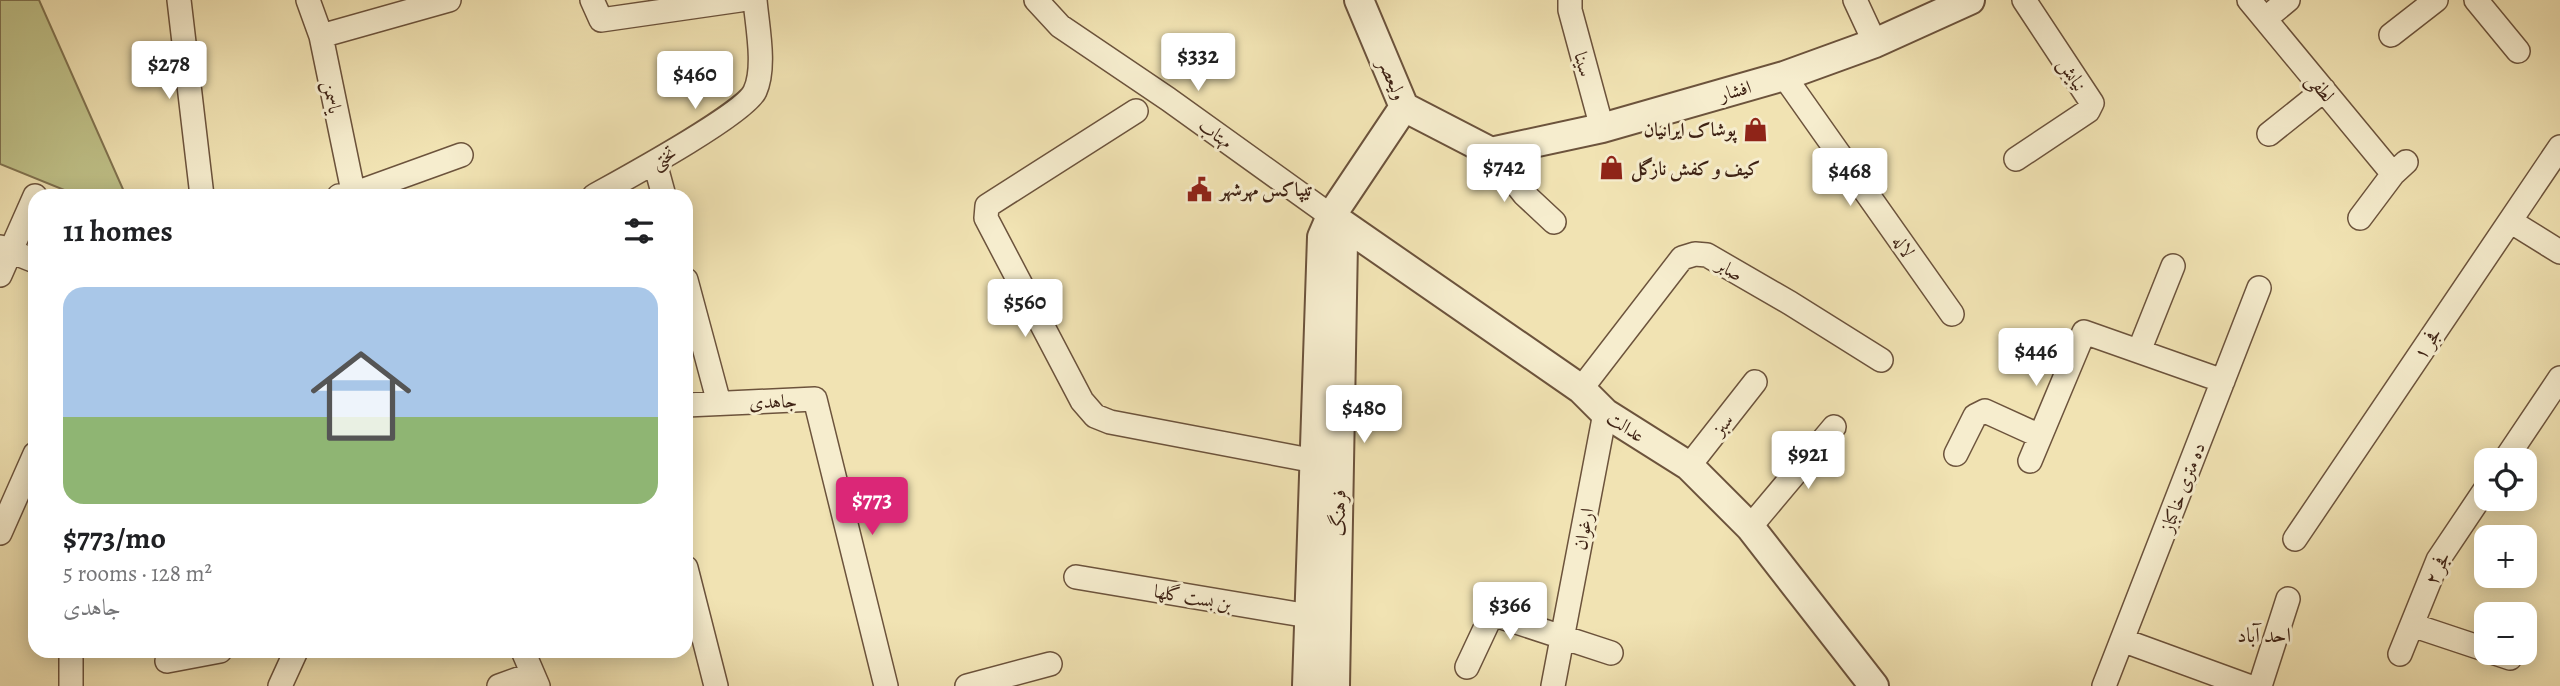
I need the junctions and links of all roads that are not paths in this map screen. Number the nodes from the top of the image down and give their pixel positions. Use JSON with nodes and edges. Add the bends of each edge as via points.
{"nodes":[{"id":1,"x":179,"y":0,"type":"edge"},
{"id":2,"x":308,"y":0,"type":"edge"},
{"id":3,"x":449,"y":0,"type":"edge"},
{"id":4,"x":592,"y":0,"type":"edge"},
{"id":5,"x":740,"y":0,"type":"edge"},
{"id":6,"x":755,"y":0,"type":"edge"},
{"id":7,"x":1359,"y":0,"type":"edge"},
{"id":8,"x":1570,"y":0,"type":"edge"},
{"id":9,"x":1855,"y":0,"type":"edge"},
{"id":10,"x":1970,"y":0,"type":"edge"},
{"id":11,"x":2024,"y":0,"type":"edge"},
{"id":12,"x":2249,"y":0,"type":"edge"},
{"id":13,"x":2288,"y":0,"type":"edge"},
{"id":14,"x":2436,"y":0,"type":"edge"},
{"id":15,"x":2476,"y":0,"type":"edge"},
{"id":16,"x":1047,"y":4,"type":"edge"},
{"id":17,"x":2265,"y":19,"type":"junction"},
{"id":18,"x":2391,"y":35,"type":"dead end"},
{"id":19,"x":321,"y":36,"type":"junction"},
{"id":20,"x":1875,"y":43,"type":"junction"},
{"id":21,"x":2518,"y":51,"type":"dead end"},
{"id":22,"x":1784,"y":76,"type":"junction"},
{"id":23,"x":2324,"y":90,"type":"junction"},
{"id":24,"x":1404,"y":107,"type":"junction"},
{"id":25,"x":1136,"y":111,"type":"dead end"},
{"id":26,"x":1602,"y":128,"type":"junction"},
{"id":27,"x":2269,"y":134,"type":"dead end"},
{"id":28,"x":2560,"y":147,"type":"edge"},
{"id":29,"x":1492,"y":152,"type":"junction"},
{"id":30,"x":461,"y":155,"type":"dead end"},
{"id":31,"x":2016,"y":159,"type":"dead end"},
{"id":32,"x":654,"y":163,"type":"junction"},
{"id":33,"x":201,"y":189,"type":"edge"},
{"id":34,"x":348,"y":189,"type":"edge"},
{"id":35,"x":366,"y":189,"type":"edge"},
{"id":36,"x":607,"y":189,"type":"edge"},
{"id":37,"x":662,"y":189,"type":"edge"},
{"id":38,"x":28,"y":207,"type":"edge"},
{"id":39,"x":1331,"y":216,"type":"junction"},
{"id":40,"x":2360,"y":218,"type":"dead end"},
{"id":41,"x":2510,"y":221,"type":"junction"},
{"id":42,"x":1554,"y":222,"type":"dead end"},
{"id":43,"x":5,"y":249,"type":"edge"},
{"id":44,"x":2560,"y":252,"type":"edge"},
{"id":45,"x":28,"y":258,"type":"edge"},
{"id":46,"x":2173,"y":266,"type":"dead end"},
{"id":47,"x":0,"y":275,"type":"edge"},
{"id":48,"x":2259,"y":288,"type":"dead end"},
{"id":49,"x":693,"y":306,"type":"edge"},
{"id":50,"x":1952,"y":314,"type":"dead end"},
{"id":51,"x":2139,"y":351,"type":"junction"},
{"id":52,"x":1881,"y":360,"type":"dead end"},
{"id":53,"x":2560,"y":378,"type":"edge"},
{"id":54,"x":2223,"y":381,"type":"junction"},
{"id":55,"x":1755,"y":382,"type":"dead end"},
{"id":56,"x":1581,"y":389,"type":"junction"},
{"id":57,"x":719,"y":403,"type":"junction"},
{"id":58,"x":693,"y":405,"type":"edge"},
{"id":59,"x":1605,"y":413,"type":"junction"},
{"id":60,"x":1834,"y":427,"type":"dead end"},
{"id":61,"x":2040,"y":436,"type":"junction"},
{"id":62,"x":2513,"y":448,"type":"edge"},
{"id":63,"x":1956,"y":454,"type":"dead end"},
{"id":64,"x":1315,"y":461,"type":"junction"},
{"id":65,"x":2030,"y":461,"type":"dead end"},
{"id":66,"x":1689,"y":466,"type":"junction"},
{"id":67,"x":28,"y":473,"type":"edge"},
{"id":68,"x":2474,"y":506,"type":"edge"},
{"id":69,"x":1750,"y":527,"type":"junction"},
{"id":70,"x":0,"y":533,"type":"edge"},
{"id":71,"x":2295,"y":539,"type":"dead end"},
{"id":72,"x":1076,"y":577,"type":"dead end"},
{"id":73,"x":693,"y":596,"type":"edge"},
{"id":74,"x":2288,"y":599,"type":"dead end"},
{"id":75,"x":1309,"y":616,"type":"junction"},
{"id":76,"x":2412,"y":625,"type":"junction"},
{"id":77,"x":1562,"y":638,"type":"junction"},
{"id":78,"x":2122,"y":640,"type":"junction"},
{"id":79,"x":2474,"y":646,"type":"edge"},
{"id":80,"x":1611,"y":653,"type":"dead end"},
{"id":81,"x":2400,"y":654,"type":"dead end"},
{"id":82,"x":179,"y":658,"type":"edge"},
{"id":83,"x":293,"y":658,"type":"edge"},
{"id":84,"x":526,"y":658,"type":"edge"},
{"id":85,"x":71,"y":659,"type":"dead end"},
{"id":86,"x":167,"y":660,"type":"dead end"},
{"id":87,"x":1050,"y":664,"type":"dead end"},
{"id":88,"x":1467,"y":667,"type":"dead end"},
{"id":89,"x":534,"y":680,"type":"edge"},
{"id":90,"x":71,"y":686,"type":"edge"},
{"id":91,"x":281,"y":686,"type":"edge"},
{"id":92,"x":499,"y":686,"type":"edge"},
{"id":93,"x":716,"y":686,"type":"edge"},
{"id":94,"x":886,"y":686,"type":"edge"},
{"id":95,"x":967,"y":686,"type":"edge"},
{"id":96,"x":1307,"y":686,"type":"edge"},
{"id":97,"x":1335,"y":686,"type":"edge"},
{"id":98,"x":1553,"y":686,"type":"edge"},
{"id":99,"x":1874,"y":686,"type":"edge"},
{"id":100,"x":2104,"y":686,"type":"edge"},
{"id":101,"x":2248,"y":686,"type":"edge"},
{"id":102,"x":2260,"y":686,"type":"edge"}],
"edges":[{"from":1,"to":33,"type":"street"},
{"from":2,"to":19,"type":"street","name":"یاسمن"},
{"from":3,"to":19,"type":"street"},
{"from":4,"to":5,"type":"street","via":[[601,20]]},
{"from":6,"to":32,"type":"street","name":"تختی","via":[[760,60],[755,92],[739,108]]},
{"from":7,"to":24,"type":"street","name":"ولیعصر"},
{"from":8,"to":26,"type":"street","name":"سینا"},
{"from":9,"to":20,"type":"street"},
{"from":10,"to":20,"type":"street","name":"افشار"},
{"from":11,"to":31,"type":"street","name":"نیایش","via":[[2092,103],[2088,111]]},
{"from":12,"to":17,"type":"street","name":"لطفی"},
{"from":13,"to":17,"type":"street"},
{"from":14,"to":18,"type":"street"},
{"from":15,"to":21,"type":"street"},
{"from":16,"to":39,"type":"street","name":"مهتاب","via":[[1060,26]]},
{"from":17,"to":23,"type":"street","name":"لطفی"},
{"from":19,"to":34,"type":"street","name":"یاسمن"},
{"from":20,"to":22,"type":"street","name":"افشار"},
{"from":22,"to":26,"type":"street","name":"افشار"},
{"from":22,"to":50,"type":"street","name":"لاله"},
{"from":23,"to":27,"type":"street"},
{"from":23,"to":40,"type":"street","name":"لطفی","via":[[2399,168]]},
{"from":24,"to":29,"type":"street","name":"ولیعصر"},
{"from":24,"to":39,"type":"street","name":"فرهنگ"},
{"from":25,"to":64,"type":"street","via":[[987,206],[986,218],[1083,401],[1096,416]]},
{"from":26,"to":29,"type":"street","name":"افشار"},
{"from":28,"to":41,"type":"street","name":"فجر ۱"},
{"from":29,"to":42,"type":"street","via":[[1524,194]]},
{"from":30,"to":35,"type":"street"},
{"from":32,"to":36,"type":"street","name":"تختی"},
{"from":32,"to":37,"type":"street"},
{"from":38,"to":43,"type":"street"},
{"from":39,"to":56,"type":"street","name":"عدالت"},
{"from":39,"to":64,"type":"street","name":"فرهنگ","via":[[1322,237]]},
{"from":39,"to":97,"type":"street","name":"فرهنگ","via":[[1343,243]]},
{"from":41,"to":44,"type":"street"},
{"from":41,"to":71,"type":"street","name":"فجر ۱"},
{"from":43,"to":45,"type":"street"},
{"from":43,"to":47,"type":"street"},
{"from":46,"to":51,"type":"street"},
{"from":48,"to":54,"type":"street","name":"ده متری خاکباز"},
{"from":49,"to":57,"type":"street"},
{"from":51,"to":54,"type":"street"},
{"from":51,"to":61,"type":"street","via":[[2084,332]]},
{"from":52,"to":56,"type":"street","name":"صابر","via":[[1707,255],[1695,254],[1682,258]]},
{"from":53,"to":62,"type":"street"},
{"from":54,"to":78,"type":"street","name":"ده متری خاکباز"},
{"from":55,"to":66,"type":"street","name":"سبز"},
{"from":56,"to":59,"type":"street","name":"عدالت"},
{"from":57,"to":58,"type":"street","name":"جاهدی"},
{"from":57,"to":94,"type":"street","name":"جاهدی","via":[[815,399]]},
{"from":59,"to":66,"type":"street","name":"عدالت"},
{"from":59,"to":77,"type":"street","name":"ارغوان"},
{"from":60,"to":69,"type":"street"},
{"from":61,"to":63,"type":"street","via":[[1985,411],[1975,416]]},
{"from":61,"to":65,"type":"street"},
{"from":64,"to":75,"type":"street","name":"فرهنگ"},
{"from":66,"to":69,"type":"street","name":"عدالت"},
{"from":67,"to":70,"type":"street"},
{"from":68,"to":76,"type":"street","name":"فجر ۲","via":[[2438,560]]},
{"from":69,"to":99,"type":"street","name":"عدالت"},
{"from":72,"to":75,"type":"street","name":"بن بست گلها"},
{"from":73,"to":93,"type":"street"},
{"from":74,"to":102,"type":"street"},
{"from":75,"to":96,"type":"street","name":"فرهنگ"},
{"from":76,"to":79,"type":"street"},
{"from":76,"to":81,"type":"street","name":"فجر ۲"},
{"from":77,"to":80,"type":"street"},
{"from":77,"to":88,"type":"street","via":[[1506,617],[1490,618]]},
{"from":77,"to":98,"type":"street","name":"ارغوان"},
{"from":78,"to":100,"type":"street","name":"ده متری خاکباز"},
{"from":78,"to":101,"type":"street"},
{"from":82,"to":86,"type":"street"},
{"from":83,"to":91,"type":"street"},
{"from":84,"to":89,"type":"street"},
{"from":85,"to":90,"type":"street"},
{"from":87,"to":95,"type":"street"},
{"from":89,"to":92,"type":"street"}]}
